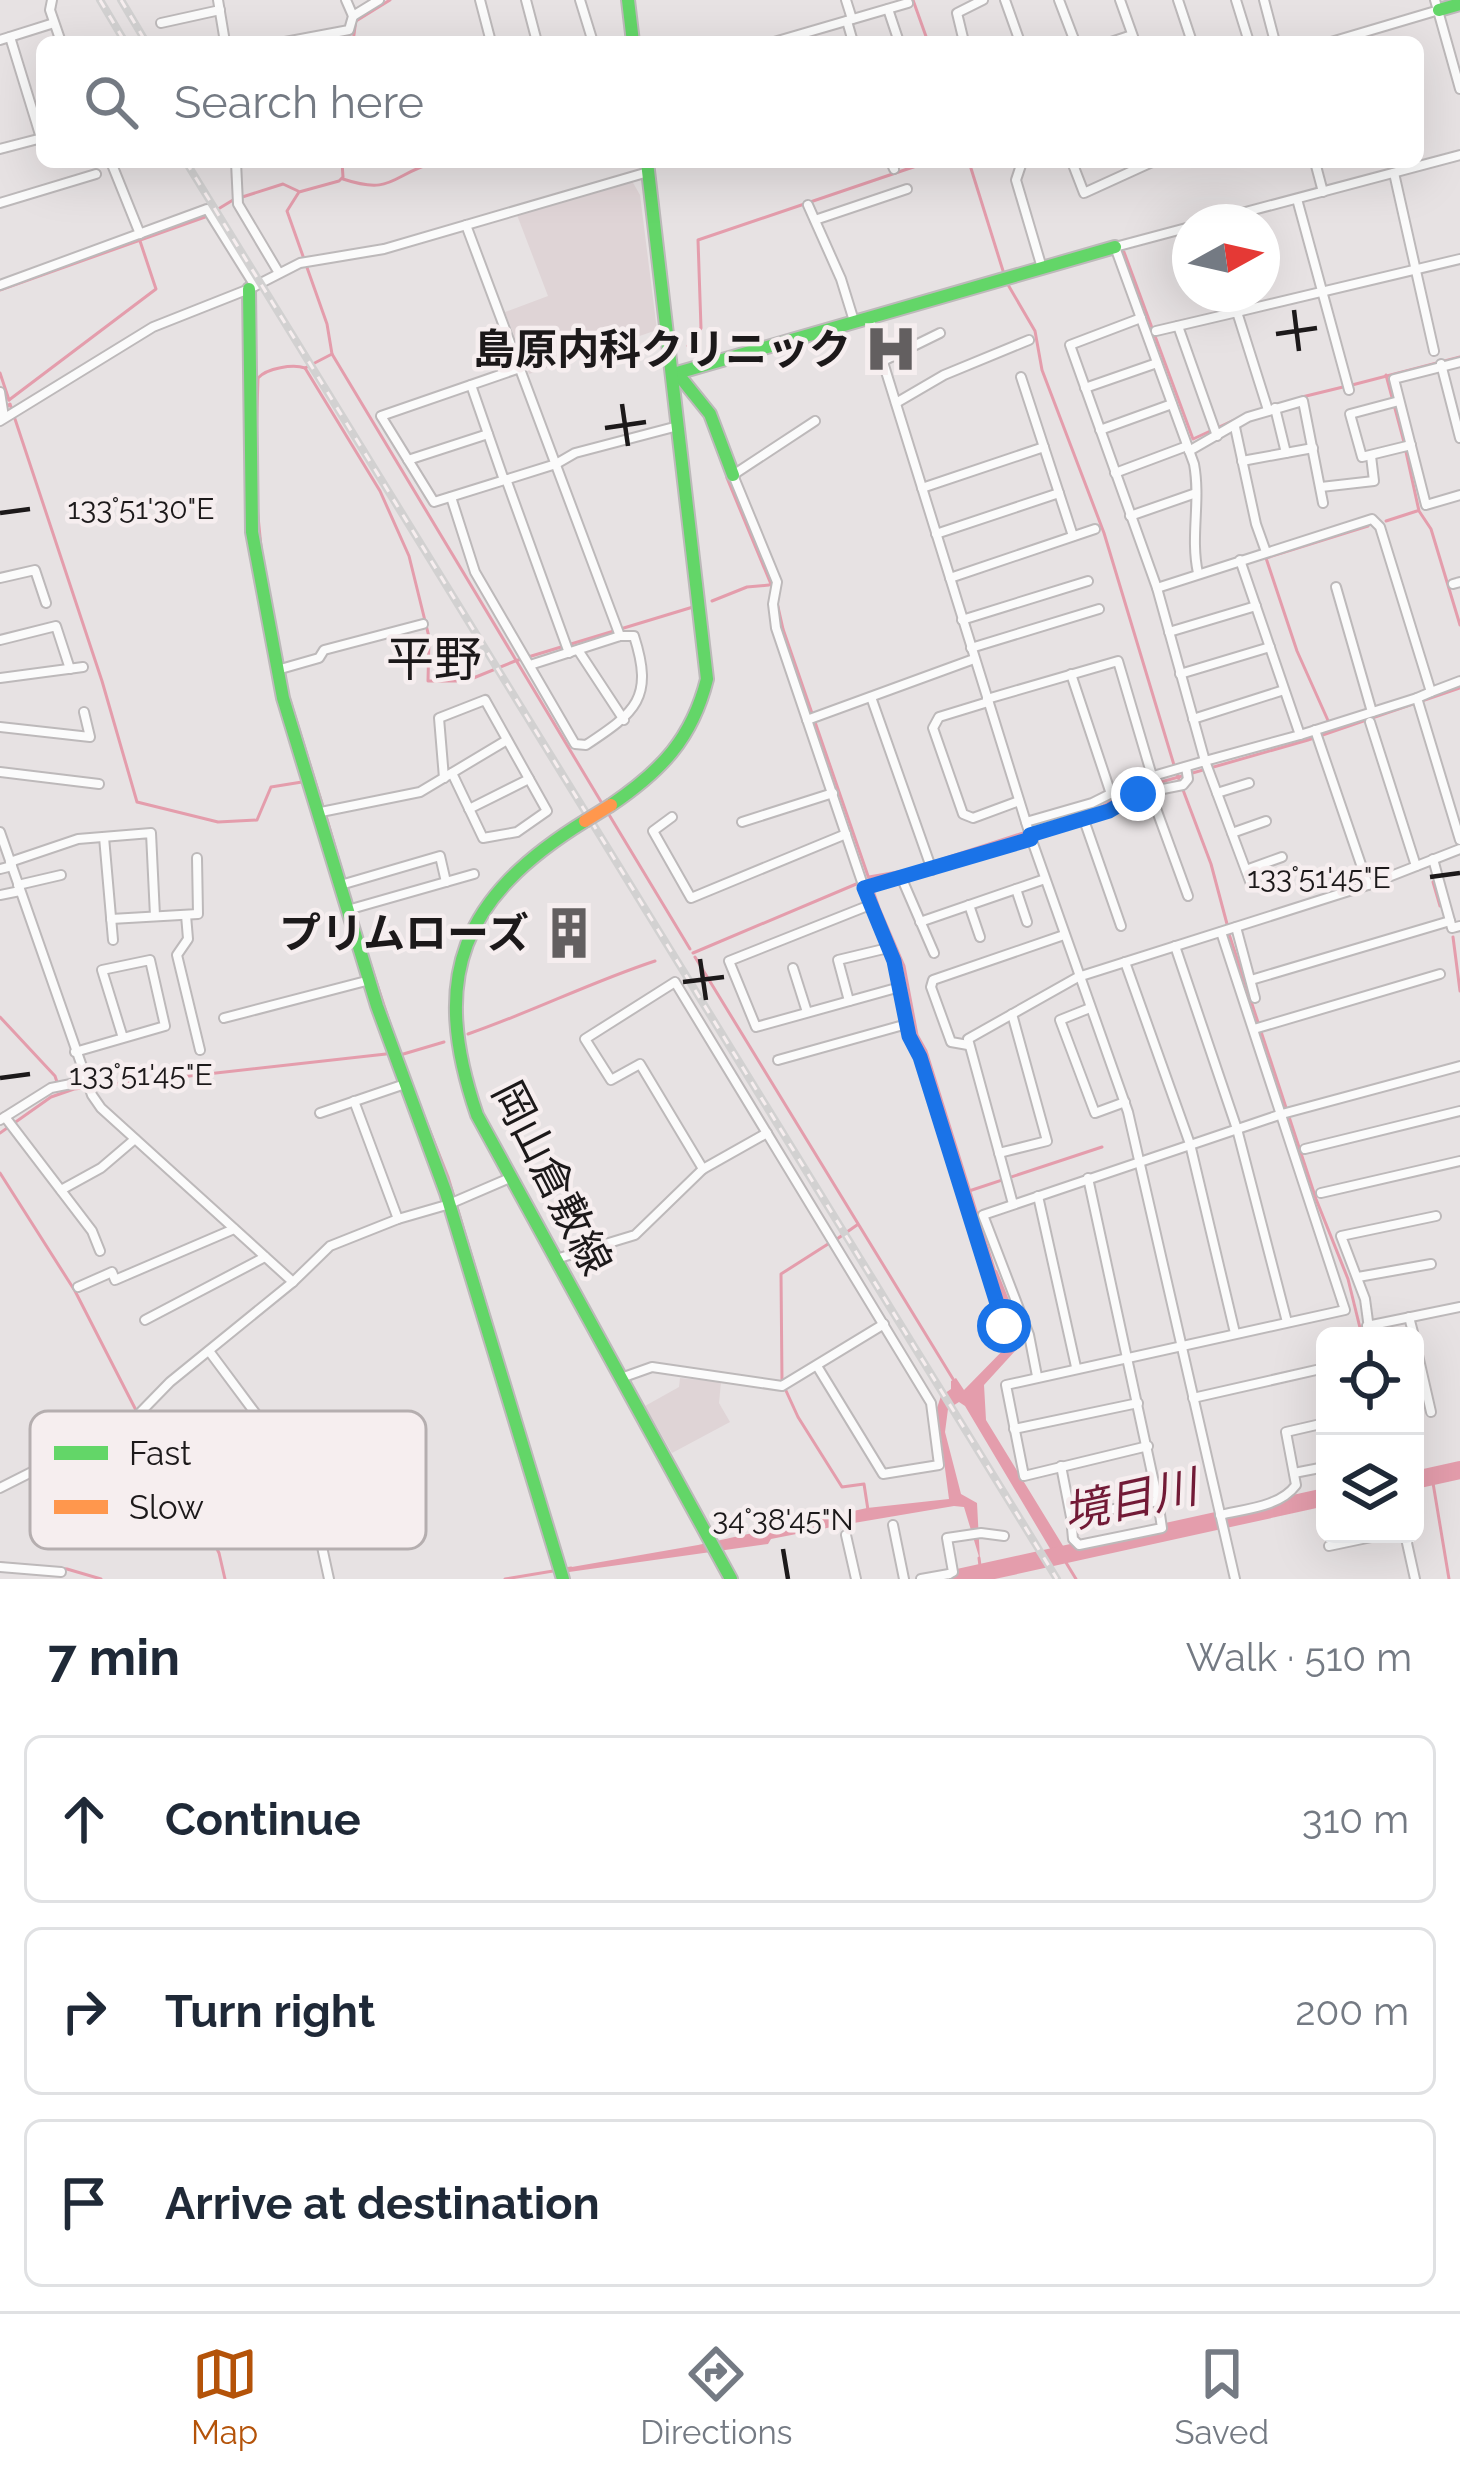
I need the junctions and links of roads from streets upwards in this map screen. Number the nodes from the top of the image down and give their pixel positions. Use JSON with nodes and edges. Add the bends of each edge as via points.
{"nodes":[{"id":1,"x":52,"y":0,"type":"edge"},
{"id":2,"x":346,"y":0,"type":"edge"},
{"id":3,"x":379,"y":0,"type":"edge"},
{"id":4,"x":480,"y":0,"type":"edge"},
{"id":5,"x":526,"y":0,"type":"edge"},
{"id":6,"x":580,"y":0,"type":"edge"},
{"id":7,"x":628,"y":0,"type":"edge"},
{"id":8,"x":846,"y":0,"type":"edge"},
{"id":9,"x":955,"y":0,"type":"edge"},
{"id":10,"x":983,"y":0,"type":"edge"},
{"id":11,"x":1005,"y":0,"type":"edge"},
{"id":12,"x":1059,"y":0,"type":"edge"},
{"id":13,"x":1120,"y":0,"type":"edge"},
{"id":14,"x":1178,"y":0,"type":"edge"},
{"id":15,"x":1236,"y":0,"type":"edge"},
{"id":16,"x":1264,"y":0,"type":"edge"},
{"id":17,"x":908,"y":3,"type":"dead end"},
{"id":18,"x":1460,"y":4,"type":"edge"},
{"id":19,"x":219,"y":5,"type":"edge"},
{"id":20,"x":1437,"y":5,"type":"edge"},
{"id":21,"x":890,"y":6,"type":"edge"},
{"id":22,"x":959,"y":11,"type":"junction"},
{"id":23,"x":356,"y":14,"type":"junction"},
{"id":24,"x":849,"y":20,"type":"junction"},
{"id":25,"x":54,"y":23,"type":"junction"},
{"id":26,"x":161,"y":23,"type":"dead end"},
{"id":27,"x":59,"y":36,"type":"edge"},
{"id":28,"x":224,"y":36,"type":"edge"},
{"id":29,"x":317,"y":36,"type":"edge"},
{"id":30,"x":489,"y":36,"type":"edge"},
{"id":31,"x":535,"y":36,"type":"edge"},
{"id":32,"x":591,"y":36,"type":"edge"},
{"id":33,"x":632,"y":36,"type":"edge"},
{"id":34,"x":794,"y":36,"type":"edge"},
{"id":35,"x":852,"y":36,"type":"edge"},
{"id":36,"x":898,"y":36,"type":"edge"},
{"id":37,"x":962,"y":36,"type":"edge"},
{"id":38,"x":1018,"y":36,"type":"edge"},
{"id":39,"x":1073,"y":36,"type":"edge"},
{"id":40,"x":1133,"y":36,"type":"edge"},
{"id":41,"x":1190,"y":36,"type":"edge"},
{"id":42,"x":1247,"y":36,"type":"edge"},
{"id":43,"x":1273,"y":36,"type":"edge"},
{"id":44,"x":1348,"y":36,"type":"edge"},
{"id":45,"x":5,"y":38,"type":"edge"},
{"id":46,"x":1460,"y":89,"type":"edge"},
{"id":47,"x":36,"y":124,"type":"edge"},
{"id":48,"x":36,"y":139,"type":"edge"},
{"id":49,"x":0,"y":149,"type":"edge"},
{"id":50,"x":1460,"y":155,"type":"edge"},
{"id":51,"x":1424,"y":165,"type":"edge"},
{"id":52,"x":113,"y":168,"type":"edge"},
{"id":53,"x":236,"y":168,"type":"edge"},
{"id":54,"x":644,"y":168,"type":"edge"},
{"id":55,"x":647,"y":168,"type":"edge"},
{"id":56,"x":1017,"y":168,"type":"edge"},
{"id":57,"x":1074,"y":168,"type":"edge"},
{"id":58,"x":1138,"y":168,"type":"edge"},
{"id":59,"x":1317,"y":168,"type":"edge"},
{"id":60,"x":1412,"y":168,"type":"edge"},
{"id":61,"x":1394,"y":173,"type":"junction"},
{"id":62,"x":96,"y":174,"type":"dead end"},
{"id":63,"x":907,"y":189,"type":"dead end"},
{"id":64,"x":1323,"y":192,"type":"junction"},
{"id":65,"x":1297,"y":199,"type":"junction"},
{"id":66,"x":0,"y":203,"type":"edge"},
{"id":67,"x":1278,"y":204,"type":"edge"},
{"id":68,"x":808,"y":206,"type":"dead end"},
{"id":69,"x":814,"y":220,"type":"junction"},
{"id":70,"x":466,"y":225,"type":"junction"},
{"id":71,"x":1172,"y":232,"type":"edge"},
{"id":72,"x":140,"y":234,"type":"junction"},
{"id":73,"x":1115,"y":247,"type":"junction"},
{"id":74,"x":1460,"y":259,"type":"edge"},
{"id":75,"x":1042,"y":268,"type":"junction"},
{"id":76,"x":1416,"y":270,"type":"junction"},
{"id":77,"x":279,"y":273,"type":"junction"},
{"id":78,"x":0,"y":285,"type":"edge"},
{"id":79,"x":252,"y":287,"type":"junction"},
{"id":80,"x":1323,"y":292,"type":"junction"},
{"id":81,"x":1280,"y":302,"type":"edge"},
{"id":82,"x":1237,"y":312,"type":"joint"},
{"id":83,"x":869,"y":317,"type":"junction"},
{"id":84,"x":1141,"y":318,"type":"junction"},
{"id":85,"x":854,"y":321,"type":"junction"},
{"id":86,"x":1178,"y":326,"type":"junction"},
{"id":87,"x":1156,"y":331,"type":"dead end"},
{"id":88,"x":940,"y":333,"type":"dead end"},
{"id":89,"x":1030,"y":340,"type":"dead end"},
{"id":90,"x":1434,"y":351,"type":"dead end"},
{"id":91,"x":883,"y":362,"type":"junction"},
{"id":92,"x":1460,"y":362,"type":"edge"},
{"id":93,"x":1157,"y":363,"type":"junction"},
{"id":94,"x":1441,"y":364,"type":"junction"},
{"id":95,"x":518,"y":369,"type":"junction"},
{"id":96,"x":675,"y":374,"type":"junction"},
{"id":97,"x":1021,"y":377,"type":"dead end"},
{"id":98,"x":471,"y":385,"type":"junction"},
{"id":99,"x":1348,"y":387,"type":"dead end"},
{"id":100,"x":1085,"y":388,"type":"junction"},
{"id":101,"x":0,"y":392,"type":"edge"},
{"id":102,"x":1395,"y":402,"type":"junction"},
{"id":103,"x":896,"y":403,"type":"junction"},
{"id":104,"x":1172,"y":404,"type":"junction"},
{"id":105,"x":1272,"y":409,"type":"junction"},
{"id":106,"x":6,"y":414,"type":"edge"},
{"id":107,"x":815,"y":421,"type":"dead end"},
{"id":108,"x":680,"y":426,"type":"junction"},
{"id":109,"x":1235,"y":428,"type":"junction"},
{"id":110,"x":1100,"y":430,"type":"junction"},
{"id":111,"x":1216,"y":432,"type":"junction"},
{"id":112,"x":488,"y":434,"type":"junction"},
{"id":113,"x":1460,"y":438,"type":"edge"},
{"id":114,"x":1407,"y":446,"type":"junction"},
{"id":115,"x":1044,"y":447,"type":"junction"},
{"id":116,"x":1188,"y":448,"type":"junction"},
{"id":117,"x":1313,"y":448,"type":"junction"},
{"id":118,"x":1286,"y":453,"type":"junction"},
{"id":119,"x":1371,"y":456,"type":"junction"},
{"id":120,"x":408,"y":460,"type":"junction"},
{"id":121,"x":1242,"y":461,"type":"junction"},
{"id":122,"x":556,"y":464,"type":"junction"},
{"id":123,"x":1115,"y":473,"type":"junction"},
{"id":124,"x":733,"y":475,"type":"junction"},
{"id":125,"x":505,"y":480,"type":"junction"},
{"id":126,"x":1321,"y":487,"type":"junction"},
{"id":127,"x":922,"y":488,"type":"junction"},
{"id":128,"x":1059,"y":493,"type":"junction"},
{"id":129,"x":1196,"y":493,"type":"junction"},
{"id":130,"x":1460,"y":495,"type":"edge"},
{"id":131,"x":451,"y":497,"type":"junction"},
{"id":132,"x":1323,"y":503,"type":"dead end"},
{"id":133,"x":1130,"y":516,"type":"junction"},
{"id":134,"x":1095,"y":529,"type":"dead end"},
{"id":135,"x":937,"y":534,"type":"junction"},
{"id":136,"x":1073,"y":536,"type":"junction"},
{"id":137,"x":1266,"y":552,"type":"junction"},
{"id":138,"x":1240,"y":560,"type":"junction"},
{"id":139,"x":1198,"y":573,"type":"junction"},
{"id":140,"x":0,"y":578,"type":"edge"},
{"id":141,"x":950,"y":578,"type":"junction"},
{"id":142,"x":1088,"y":581,"type":"dead end"},
{"id":143,"x":1336,"y":587,"type":"dead end"},
{"id":144,"x":1156,"y":588,"type":"junction"},
{"id":145,"x":46,"y":603,"type":"dead end"},
{"id":146,"x":1256,"y":606,"type":"junction"},
{"id":147,"x":1099,"y":609,"type":"dead end"},
{"id":148,"x":962,"y":620,"type":"junction"},
{"id":149,"x":423,"y":624,"type":"dead end"},
{"id":150,"x":618,"y":632,"type":"junction"},
{"id":151,"x":1168,"y":632,"type":"junction"},
{"id":152,"x":0,"y":640,"type":"edge"},
{"id":153,"x":1270,"y":647,"type":"junction"},
{"id":154,"x":569,"y":648,"type":"junction"},
{"id":155,"x":973,"y":654,"type":"junction"},
{"id":156,"x":528,"y":660,"type":"junction"},
{"id":157,"x":83,"y":667,"type":"dead end"},
{"id":158,"x":70,"y":669,"type":"junction"},
{"id":159,"x":280,"y":669,"type":"junction"},
{"id":160,"x":1071,"y":674,"type":"junction"},
{"id":161,"x":1180,"y":674,"type":"junction"},
{"id":162,"x":0,"y":678,"type":"edge"},
{"id":163,"x":1460,"y":681,"type":"edge"},
{"id":164,"x":1284,"y":690,"type":"junction"},
{"id":165,"x":1431,"y":692,"type":"junction"},
{"id":166,"x":871,"y":697,"type":"junction"},
{"id":167,"x":987,"y":700,"type":"junction"},
{"id":168,"x":1418,"y":701,"type":"junction"},
{"id":169,"x":84,"y":712,"type":"dead end"},
{"id":170,"x":1371,"y":717,"type":"junction"},
{"id":171,"x":811,"y":718,"type":"junction"},
{"id":172,"x":1193,"y":719,"type":"junction"},
{"id":173,"x":624,"y":720,"type":"junction"},
{"id":174,"x":0,"y":727,"type":"edge"},
{"id":175,"x":1316,"y":734,"type":"junction"},
{"id":176,"x":1300,"y":735,"type":"junction"},
{"id":177,"x":507,"y":740,"type":"junction"},
{"id":178,"x":1207,"y":767,"type":"junction"},
{"id":179,"x":0,"y":772,"type":"edge"},
{"id":180,"x":1182,"y":775,"type":"junction"},
{"id":181,"x":448,"y":776,"type":"junction"},
{"id":182,"x":1153,"y":776,"type":"junction"},
{"id":183,"x":529,"y":779,"type":"junction"},
{"id":184,"x":1249,"y":783,"type":"dead end"},
{"id":185,"x":99,"y":784,"type":"dead end"},
{"id":186,"x":1150,"y":792,"type":"junction"},
{"id":187,"x":833,"y":793,"type":"junction"},
{"id":188,"x":1217,"y":793,"type":"junction"},
{"id":189,"x":1111,"y":794,"type":"junction"},
{"id":190,"x":1019,"y":801,"type":"junction"},
{"id":191,"x":469,"y":809,"type":"junction"},
{"id":192,"x":322,"y":812,"type":"junction"},
{"id":193,"x":672,"y":817,"type":"dead end"},
{"id":194,"x":1084,"y":819,"type":"junction"},
{"id":195,"x":1266,"y":821,"type":"dead end"},
{"id":196,"x":742,"y":822,"type":"dead end"},
{"id":197,"x":1029,"y":831,"type":"junction"},
{"id":198,"x":0,"y":832,"type":"edge"},
{"id":199,"x":1232,"y":832,"type":"junction"},
{"id":200,"x":846,"y":834,"type":"junction"},
{"id":201,"x":104,"y":837,"type":"junction"},
{"id":202,"x":1460,"y":844,"type":"edge"},
{"id":203,"x":1282,"y":857,"type":"dead end"},
{"id":204,"x":197,"y":858,"type":"dead end"},
{"id":205,"x":1433,"y":859,"type":"junction"},
{"id":206,"x":11,"y":864,"type":"junction"},
{"id":207,"x":930,"y":864,"type":"junction"},
{"id":208,"x":1416,"y":866,"type":"junction"},
{"id":209,"x":0,"y":869,"type":"edge"},
{"id":210,"x":1246,"y":870,"type":"junction"},
{"id":211,"x":473,"y":874,"type":"dead end"},
{"id":212,"x":61,"y":875,"type":"dead end"},
{"id":213,"x":902,"y":878,"type":"junction"},
{"id":214,"x":1045,"y":879,"type":"junction"},
{"id":215,"x":446,"y":882,"type":"junction"},
{"id":216,"x":344,"y":884,"type":"junction"},
{"id":217,"x":866,"y":884,"type":"junction"},
{"id":218,"x":1251,"y":884,"type":"dead end"},
{"id":219,"x":1368,"y":885,"type":"junction"},
{"id":220,"x":19,"y":888,"type":"junction"},
{"id":221,"x":1016,"y":890,"type":"junction"},
{"id":222,"x":0,"y":895,"type":"edge"},
{"id":223,"x":1188,"y":896,"type":"dead end"},
{"id":224,"x":870,"y":905,"type":"junction"},
{"id":225,"x":969,"y":905,"type":"junction"},
{"id":226,"x":352,"y":909,"type":"junction"},
{"id":227,"x":186,"y":915,"type":"junction"},
{"id":228,"x":155,"y":916,"type":"junction"},
{"id":229,"x":111,"y":919,"type":"junction"},
{"id":230,"x":920,"y":922,"type":"junction"},
{"id":231,"x":1027,"y":922,"type":"dead end"},
{"id":232,"x":1455,"y":924,"type":"edge"},
{"id":233,"x":1121,"y":926,"type":"dead end"},
{"id":234,"x":1229,"y":929,"type":"junction"},
{"id":235,"x":1064,"y":934,"type":"junction"},
{"id":236,"x":980,"y":937,"type":"dead end"},
{"id":237,"x":113,"y":940,"type":"dead end"},
{"id":238,"x":1175,"y":946,"type":"junction"},
{"id":239,"x":888,"y":948,"type":"junction"},
{"id":240,"x":934,"y":953,"type":"dead end"},
{"id":241,"x":1125,"y":962,"type":"junction"},
{"id":242,"x":793,"y":968,"type":"dead end"},
{"id":243,"x":1440,"y":974,"type":"dead end"},
{"id":244,"x":1078,"y":976,"type":"junction"},
{"id":245,"x":370,"y":980,"type":"junction"},
{"id":246,"x":1251,"y":980,"type":"junction"},
{"id":247,"x":900,"y":986,"type":"junction"},
{"id":248,"x":1256,"y":998,"type":"dead end"},
{"id":249,"x":849,"y":1001,"type":"junction"},
{"id":250,"x":1090,"y":1008,"type":"junction"},
{"id":251,"x":807,"y":1013,"type":"junction"},
{"id":252,"x":1012,"y":1014,"type":"junction"},
{"id":253,"x":224,"y":1018,"type":"dead end"},
{"id":254,"x":907,"y":1024,"type":"junction"},
{"id":255,"x":1258,"y":1028,"type":"junction"},
{"id":256,"x":123,"y":1038,"type":"junction"},
{"id":257,"x":968,"y":1045,"type":"junction"},
{"id":258,"x":200,"y":1050,"type":"dead end"},
{"id":259,"x":75,"y":1052,"type":"junction"},
{"id":260,"x":778,"y":1060,"type":"dead end"},
{"id":261,"x":1460,"y":1066,"type":"edge"},
{"id":262,"x":405,"y":1084,"type":"junction"},
{"id":263,"x":88,"y":1086,"type":"junction"},
{"id":264,"x":354,"y":1101,"type":"junction"},
{"id":265,"x":1125,"y":1102,"type":"junction"},
{"id":266,"x":1460,"y":1111,"type":"edge"},
{"id":267,"x":320,"y":1113,"type":"dead end"},
{"id":268,"x":1287,"y":1113,"type":"junction"},
{"id":269,"x":6,"y":1122,"type":"edge"},
{"id":270,"x":1237,"y":1129,"type":"junction"},
{"id":271,"x":767,"y":1133,"type":"junction"},
{"id":272,"x":135,"y":1138,"type":"junction"},
{"id":273,"x":1190,"y":1144,"type":"junction"},
{"id":274,"x":1305,"y":1149,"type":"dead end"},
{"id":275,"x":999,"y":1153,"type":"junction"},
{"id":276,"x":1141,"y":1160,"type":"junction"},
{"id":277,"x":1460,"y":1161,"type":"edge"},
{"id":278,"x":703,"y":1169,"type":"junction"},
{"id":279,"x":512,"y":1177,"type":"junction"},
{"id":280,"x":1088,"y":1178,"type":"junction"},
{"id":281,"x":61,"y":1190,"type":"junction"},
{"id":282,"x":1321,"y":1193,"type":"dead end"},
{"id":283,"x":1038,"y":1196,"type":"junction"},
{"id":284,"x":454,"y":1202,"type":"junction"},
{"id":285,"x":1013,"y":1204,"type":"junction"},
{"id":286,"x":1436,"y":1216,"type":"dead end"},
{"id":287,"x":398,"y":1219,"type":"junction"},
{"id":288,"x":234,"y":1229,"type":"junction"},
{"id":289,"x":100,"y":1251,"type":"dead end"},
{"id":290,"x":265,"y":1258,"type":"junction"},
{"id":291,"x":555,"y":1259,"type":"junction"},
{"id":292,"x":1431,"y":1264,"type":"dead end"},
{"id":293,"x":1358,"y":1277,"type":"junction"},
{"id":294,"x":293,"y":1282,"type":"junction"},
{"id":295,"x":78,"y":1287,"type":"dead end"},
{"id":296,"x":1460,"y":1307,"type":"edge"},
{"id":297,"x":1409,"y":1317,"type":"junction"},
{"id":298,"x":146,"y":1320,"type":"dead end"},
{"id":299,"x":1287,"y":1322,"type":"junction"},
{"id":300,"x":884,"y":1324,"type":"junction"},
{"id":301,"x":1004,"y":1326,"type":"dead end"},
{"id":302,"x":1367,"y":1327,"type":"edge"},
{"id":303,"x":1380,"y":1327,"type":"edge"},
{"id":304,"x":1411,"y":1327,"type":"edge"},
{"id":305,"x":1235,"y":1333,"type":"junction"},
{"id":306,"x":1180,"y":1344,"type":"junction"},
{"id":307,"x":209,"y":1352,"type":"junction"},
{"id":308,"x":1127,"y":1356,"type":"junction"},
{"id":309,"x":817,"y":1366,"type":"junction"},
{"id":310,"x":1076,"y":1367,"type":"junction"},
{"id":311,"x":1316,"y":1370,"type":"edge"},
{"id":312,"x":1037,"y":1376,"type":"junction"},
{"id":313,"x":620,"y":1378,"type":"junction"},
{"id":314,"x":1424,"y":1382,"type":"edge"},
{"id":315,"x":1193,"y":1398,"type":"junction"},
{"id":316,"x":1138,"y":1403,"type":"junction"},
{"id":317,"x":141,"y":1411,"type":"edge"},
{"id":318,"x":255,"y":1411,"type":"edge"},
{"id":319,"x":1431,"y":1412,"type":"dead end"},
{"id":320,"x":1316,"y":1425,"type":"edge"},
{"id":321,"x":1014,"y":1429,"type":"junction"},
{"id":322,"x":1148,"y":1446,"type":"junction"},
{"id":323,"x":1061,"y":1466,"type":"junction"},
{"id":324,"x":1316,"y":1468,"type":"edge"},
{"id":325,"x":30,"y":1473,"type":"edge"},
{"id":326,"x":1294,"y":1473,"type":"junction"},
{"id":327,"x":0,"y":1489,"type":"edge"},
{"id":328,"x":1158,"y":1501,"type":"junction"},
{"id":329,"x":1071,"y":1517,"type":"junction"},
{"id":330,"x":1222,"y":1520,"type":"junction"},
{"id":331,"x":893,"y":1525,"type":"dead end"},
{"id":332,"x":846,"y":1535,"type":"dead end"},
{"id":333,"x":1004,"y":1536,"type":"dead end"},
{"id":334,"x":1343,"y":1543,"type":"edge"},
{"id":335,"x":1408,"y":1543,"type":"edge"},
{"id":336,"x":1329,"y":1546,"type":"dead end"},
{"id":337,"x":322,"y":1549,"type":"edge"},
{"id":338,"x":0,"y":1567,"type":"edge"},
{"id":339,"x":61,"y":1572,"type":"dead end"},
{"id":340,"x":561,"y":1572,"type":"edge"},
{"id":341,"x":950,"y":1576,"type":"edge"},
{"id":342,"x":329,"y":1579,"type":"edge"},
{"id":343,"x":731,"y":1579,"type":"edge"},
{"id":344,"x":856,"y":1579,"type":"edge"},
{"id":345,"x":904,"y":1579,"type":"edge"},
{"id":346,"x":921,"y":1579,"type":"edge"},
{"id":347,"x":1235,"y":1579,"type":"edge"},
{"id":348,"x":1415,"y":1579,"type":"edge"}],
"edges":[{"from":1,"to":25,"type":"street"},
{"from":2,"to":23,"type":"street"},
{"from":3,"to":23,"type":"street"},
{"from":4,"to":30,"type":"street"},
{"from":5,"to":31,"type":"street"},
{"from":6,"to":32,"type":"street"},
{"from":7,"to":33,"type":"street"},
{"from":8,"to":24,"type":"street"},
{"from":9,"to":22,"type":"street"},
{"from":10,"to":22,"type":"street"},
{"from":11,"to":38,"type":"street"},
{"from":12,"to":39,"type":"street"},
{"from":13,"to":40,"type":"street"},
{"from":14,"to":41,"type":"street"},
{"from":15,"to":42,"type":"street"},
{"from":16,"to":43,"type":"street"},
{"from":17,"to":21,"type":"street"},
{"from":18,"to":20,"type":"street"},
{"from":19,"to":26,"type":"street"},
{"from":19,"to":28,"type":"street"},
{"from":20,"to":44,"type":"street"},
{"from":20,"to":46,"type":"street"},
{"from":21,"to":24,"type":"street"},
{"from":21,"to":36,"type":"street"},
{"from":22,"to":37,"type":"street"},
{"from":23,"to":29,"type":"street","via":[[349,30]]},
{"from":24,"to":34,"type":"street"},
{"from":24,"to":35,"type":"street"},
{"from":25,"to":27,"type":"street"},
{"from":25,"to":45,"type":"street"},
{"from":45,"to":47,"type":"street"},
{"from":48,"to":49,"type":"street"},
{"from":50,"to":51,"type":"street"},
{"from":52,"to":72,"type":"street"},
{"from":53,"to":77,"type":"street","via":[[237,200]]},
{"from":54,"to":70,"type":"street"},
{"from":55,"to":96,"type":"street","name":"岡山倉敷線"},
{"from":56,"to":75,"type":"street"},
{"from":57,"to":58,"type":"street","via":[[1084,193]]},
{"from":59,"to":64,"type":"street"},
{"from":60,"to":61,"type":"street"},
{"from":61,"to":64,"type":"street"},
{"from":61,"to":76,"type":"street"},
{"from":62,"to":66,"type":"street"},
{"from":63,"to":69,"type":"street"},
{"from":64,"to":65,"type":"street"},
{"from":65,"to":67,"type":"street"},
{"from":65,"to":80,"type":"street"},
{"from":68,"to":69,"type":"street"},
{"from":69,"to":85,"type":"street"},
{"from":70,"to":77,"type":"street"},
{"from":70,"to":95,"type":"street"},
{"from":71,"to":73,"type":"street"},
{"from":72,"to":78,"type":"street"},
{"from":72,"to":79,"type":"street","via":[[209,213]]},
{"from":73,"to":75,"type":"street"},
{"from":73,"to":84,"type":"street"},
{"from":74,"to":76,"type":"street"},
{"from":75,"to":83,"type":"street"},
{"from":76,"to":80,"type":"street"},
{"from":76,"to":90,"type":"street"},
{"from":77,"to":79,"type":"street"},
{"from":79,"to":106,"type":"street","via":[[153,327]]},
{"from":79,"to":159,"type":"street","via":[[252,532]]},
{"from":80,"to":81,"type":"street"},
{"from":80,"to":99,"type":"street"},
{"from":82,"to":86,"type":"street"},
{"from":82,"to":105,"type":"street"},
{"from":83,"to":85,"type":"street"},
{"from":83,"to":91,"type":"street"},
{"from":84,"to":93,"type":"street"},
{"from":84,"to":100,"type":"street","via":[[1070,345]]},
{"from":85,"to":96,"type":"street"},
{"from":86,"to":87,"type":"street"},
{"from":86,"to":111,"type":"street"},
{"from":88,"to":91,"type":"street"},
{"from":89,"to":103,"type":"street"},
{"from":91,"to":103,"type":"street"},
{"from":92,"to":94,"type":"street"},
{"from":93,"to":100,"type":"street"},
{"from":93,"to":104,"type":"street"},
{"from":94,"to":102,"type":"street","via":[[1394,379]]},
{"from":94,"to":113,"type":"street"},
{"from":95,"to":98,"type":"street"},
{"from":95,"to":122,"type":"street"},
{"from":96,"to":108,"type":"street","name":"岡山倉敷線"},
{"from":96,"to":124,"type":"street","via":[[710,414]]},
{"from":97,"to":115,"type":"street"},
{"from":98,"to":112,"type":"street"},
{"from":98,"to":120,"type":"street","via":[[380,416]]},
{"from":100,"to":110,"type":"street"},
{"from":101,"to":106,"type":"street"},
{"from":102,"to":114,"type":"street"},
{"from":102,"to":119,"type":"street","via":[[1350,414],[1362,457]]},
{"from":103,"to":127,"type":"street"},
{"from":104,"to":110,"type":"street"},
{"from":104,"to":116,"type":"street"},
{"from":105,"to":109,"type":"street"},
{"from":105,"to":117,"type":"street","via":[[1303,401]]},
{"from":105,"to":118,"type":"street"},
{"from":107,"to":124,"type":"street"},
{"from":108,"to":122,"type":"street"},
{"from":108,"to":279,"type":"street","name":"岡山倉敷線","bridge":true,"via":[[707,679],[698,714],[655,776],[540,849],[495,892],[457,982],[457,1050],[467,1090]]},
{"from":109,"to":111,"type":"street"},
{"from":109,"to":121,"type":"street"},
{"from":110,"to":123,"type":"street"},
{"from":111,"to":116,"type":"street"},
{"from":112,"to":120,"type":"street"},
{"from":112,"to":125,"type":"street"},
{"from":114,"to":119,"type":"street"},
{"from":114,"to":130,"type":"street","via":[[1426,505]]},
{"from":115,"to":127,"type":"street"},
{"from":115,"to":128,"type":"street"},
{"from":116,"to":123,"type":"street"},
{"from":116,"to":129,"type":"street"},
{"from":117,"to":118,"type":"street"},
{"from":117,"to":126,"type":"street"},
{"from":118,"to":121,"type":"street"},
{"from":119,"to":126,"type":"street","via":[[1374,481]]},
{"from":120,"to":131,"type":"street","via":[[434,502]]},
{"from":121,"to":137,"type":"street"},
{"from":122,"to":125,"type":"street"},
{"from":122,"to":150,"type":"street"},
{"from":123,"to":133,"type":"street"},
{"from":124,"to":171,"type":"street","via":[[777,582],[776,628]]},
{"from":125,"to":131,"type":"street"},
{"from":125,"to":154,"type":"street"},
{"from":126,"to":132,"type":"street"},
{"from":127,"to":135,"type":"street"},
{"from":128,"to":135,"type":"street"},
{"from":128,"to":136,"type":"street"},
{"from":129,"to":133,"type":"street"},
{"from":129,"to":139,"type":"street"},
{"from":131,"to":156,"type":"street","via":[[476,572]]},
{"from":133,"to":144,"type":"street"},
{"from":134,"to":136,"type":"street"},
{"from":135,"to":141,"type":"street"},
{"from":136,"to":141,"type":"street"},
{"from":137,"to":138,"type":"street"},
{"from":137,"to":165,"type":"street","via":[[1372,519]]},
{"from":138,"to":139,"type":"street"},
{"from":138,"to":146,"type":"street"},
{"from":139,"to":144,"type":"street"},
{"from":140,"to":145,"type":"street","via":[[35,570]]},
{"from":141,"to":148,"type":"street"},
{"from":142,"to":148,"type":"street"},
{"from":143,"to":170,"type":"street"},
{"from":144,"to":151,"type":"street"},
{"from":146,"to":151,"type":"street"},
{"from":146,"to":153,"type":"street"},
{"from":147,"to":155,"type":"street"},
{"from":148,"to":155,"type":"street"},
{"from":149,"to":159,"type":"street"},
{"from":150,"to":154,"type":"street"},
{"from":150,"to":173,"type":"street","via":[[634,636],[645,670]]},
{"from":151,"to":161,"type":"street"},
{"from":152,"to":158,"type":"street","via":[[56,626]]},
{"from":153,"to":161,"type":"street"},
{"from":153,"to":164,"type":"street"},
{"from":154,"to":156,"type":"street"},
{"from":154,"to":173,"type":"street"},
{"from":155,"to":166,"type":"street"},
{"from":155,"to":167,"type":"street"},
{"from":156,"to":173,"type":"street","via":[[575,743],[586,746]]},
{"from":157,"to":158,"type":"street"},
{"from":158,"to":162,"type":"street"},
{"from":159,"to":192,"type":"street"},
{"from":160,"to":167,"type":"street"},
{"from":160,"to":182,"type":"street","via":[[1118,661]]},
{"from":160,"to":189,"type":"street"},
{"from":161,"to":172,"type":"street"},
{"from":163,"to":165,"type":"street"},
{"from":164,"to":172,"type":"street"},
{"from":164,"to":176,"type":"street"},
{"from":165,"to":168,"type":"street"},
{"from":166,"to":171,"type":"street"},
{"from":166,"to":207,"type":"street"},
{"from":167,"to":190,"type":"street"},
{"from":167,"to":190,"type":"street","via":[[939,717],[933,728],[963,814],[973,818]]},
{"from":168,"to":170,"type":"street"},
{"from":168,"to":202,"type":"street"},
{"from":169,"to":174,"type":"street","via":[[90,737]]},
{"from":170,"to":175,"type":"street"},
{"from":170,"to":208,"type":"street"},
{"from":171,"to":187,"type":"street"},
{"from":172,"to":178,"type":"street"},
{"from":175,"to":176,"type":"street"},
{"from":175,"to":219,"type":"street"},
{"from":176,"to":178,"type":"street"},
{"from":177,"to":181,"type":"street"},
{"from":177,"to":181,"type":"street","via":[[484,700],[439,718]]},
{"from":177,"to":183,"type":"street"},
{"from":178,"to":180,"type":"street"},
{"from":178,"to":188,"type":"street"},
{"from":179,"to":185,"type":"street"},
{"from":180,"to":182,"type":"street"},
{"from":180,"to":186,"type":"street"},
{"from":181,"to":191,"type":"street"},
{"from":181,"to":192,"type":"street","via":[[420,792]]},
{"from":182,"to":189,"type":"street"},
{"from":183,"to":191,"type":"street"},
{"from":183,"to":191,"type":"street","via":[[547,811],[517,832],[483,838]]},
{"from":184,"to":188,"type":"street"},
{"from":186,"to":194,"type":"street"},
{"from":186,"to":223,"type":"street"},
{"from":187,"to":196,"type":"street"},
{"from":187,"to":200,"type":"street"},
{"from":188,"to":199,"type":"street"},
{"from":189,"to":197,"type":"street"},
{"from":190,"to":197,"type":"street"},
{"from":192,"to":216,"type":"street"},
{"from":193,"to":200,"type":"street","via":[[653,831],[692,898]]},
{"from":194,"to":197,"type":"street"},
{"from":194,"to":233,"type":"street"},
{"from":195,"to":199,"type":"street"},
{"from":197,"to":207,"type":"street"},
{"from":197,"to":214,"type":"street"},
{"from":198,"to":206,"type":"street"},
{"from":199,"to":210,"type":"street"},
{"from":200,"to":217,"type":"street"},
{"from":201,"to":206,"type":"street"},
{"from":201,"to":228,"type":"street","via":[[151,832]]},
{"from":201,"to":229,"type":"street"},
{"from":202,"to":205,"type":"street"},
{"from":203,"to":210,"type":"street"},
{"from":204,"to":227,"type":"street","via":[[198,914]]},
{"from":205,"to":208,"type":"street"},
{"from":205,"to":232,"type":"street"},
{"from":206,"to":209,"type":"street"},
{"from":206,"to":220,"type":"street"},
{"from":207,"to":213,"type":"street"},
{"from":208,"to":219,"type":"street"},
{"from":210,"to":218,"type":"street"},
{"from":211,"to":215,"type":"street"},
{"from":212,"to":220,"type":"street"},
{"from":213,"to":217,"type":"street"},
{"from":213,"to":230,"type":"street"},
{"from":214,"to":221,"type":"street"},
{"from":214,"to":235,"type":"street"},
{"from":215,"to":216,"type":"street","via":[[440,856]]},
{"from":215,"to":226,"type":"street"},
{"from":216,"to":226,"type":"street"},
{"from":217,"to":224,"type":"street"},
{"from":219,"to":234,"type":"street"},
{"from":220,"to":222,"type":"street"},
{"from":220,"to":259,"type":"street"},
{"from":221,"to":225,"type":"street"},
{"from":221,"to":231,"type":"street"},
{"from":224,"to":239,"type":"street"},
{"from":224,"to":251,"type":"street","via":[[730,961],[756,1027]]},
{"from":225,"to":230,"type":"street"},
{"from":225,"to":236,"type":"street"},
{"from":226,"to":245,"type":"street"},
{"from":227,"to":228,"type":"street"},
{"from":227,"to":258,"type":"street","via":[[188,939],[177,955]]},
{"from":228,"to":229,"type":"street"},
{"from":229,"to":237,"type":"street"},
{"from":230,"to":240,"type":"street"},
{"from":232,"to":246,"type":"street"},
{"from":234,"to":238,"type":"street"},
{"from":234,"to":246,"type":"street"},
{"from":234,"to":255,"type":"street"},
{"from":235,"to":244,"type":"street"},
{"from":235,"to":257,"type":"street","via":[[933,980],[951,1042]]},
{"from":238,"to":241,"type":"street"},
{"from":238,"to":270,"type":"street"},
{"from":239,"to":247,"type":"street"},
{"from":239,"to":249,"type":"street","via":[[838,960]]},
{"from":241,"to":244,"type":"street"},
{"from":241,"to":273,"type":"street"},
{"from":242,"to":251,"type":"street"},
{"from":243,"to":255,"type":"street"},
{"from":244,"to":250,"type":"street"},
{"from":244,"to":252,"type":"street"},
{"from":245,"to":253,"type":"street"},
{"from":245,"to":262,"type":"street"},
{"from":246,"to":248,"type":"street"},
{"from":247,"to":249,"type":"street"},
{"from":247,"to":254,"type":"street"},
{"from":249,"to":251,"type":"street"},
{"from":250,"to":265,"type":"street"},
{"from":250,"to":265,"type":"street","via":[[1060,1020],[1095,1112]]},
{"from":252,"to":257,"type":"street"},
{"from":252,"to":275,"type":"street","via":[[1047,1141]]},
{"from":254,"to":260,"type":"street"},
{"from":254,"to":301,"type":"street"},
{"from":255,"to":268,"type":"street"},
{"from":256,"to":256,"type":"street","via":[[165,1026],[150,960],[102,970]]},
{"from":256,"to":259,"type":"street"},
{"from":257,"to":275,"type":"street"},
{"from":259,"to":263,"type":"street"},
{"from":261,"to":268,"type":"street"},
{"from":262,"to":264,"type":"street"},
{"from":262,"to":284,"type":"street"},
{"from":263,"to":269,"type":"street","via":[[51,1088]]},
{"from":263,"to":272,"type":"street"},
{"from":264,"to":267,"type":"street"},
{"from":264,"to":287,"type":"street"},
{"from":265,"to":276,"type":"street"},
{"from":266,"to":274,"type":"street"},
{"from":268,"to":270,"type":"street"},
{"from":268,"to":299,"type":"street","via":[[1345,1310]]},
{"from":269,"to":281,"type":"street"},
{"from":270,"to":273,"type":"street"},
{"from":270,"to":299,"type":"street"},
{"from":271,"to":278,"type":"street"},
{"from":271,"to":278,"type":"street","via":[[675,982],[585,1039],[611,1080],[640,1064]]},
{"from":271,"to":300,"type":"street"},
{"from":272,"to":281,"type":"street"},
{"from":272,"to":288,"type":"street"},
{"from":273,"to":276,"type":"street"},
{"from":273,"to":305,"type":"street"},
{"from":275,"to":285,"type":"street"},
{"from":276,"to":280,"type":"street"},
{"from":276,"to":306,"type":"street"},
{"from":277,"to":282,"type":"street"},
{"from":278,"to":291,"type":"street","via":[[635,1235]]},
{"from":279,"to":284,"type":"street"},
{"from":279,"to":291,"type":"street","name":"岡山倉敷線"},
{"from":280,"to":283,"type":"street"},
{"from":280,"to":308,"type":"street"},
{"from":281,"to":289,"type":"street"},
{"from":283,"to":285,"type":"street"},
{"from":283,"to":310,"type":"street"},
{"from":284,"to":287,"type":"street"},
{"from":284,"to":340,"type":"street"},
{"from":285,"to":312,"type":"street","via":[[983,1215]]},
{"from":286,"to":293,"type":"street","via":[[1341,1236]]},
{"from":287,"to":294,"type":"street","via":[[330,1246]]},
{"from":288,"to":290,"type":"street"},
{"from":288,"to":295,"type":"street","via":[[115,1280],[112,1273]]},
{"from":290,"to":294,"type":"street"},
{"from":290,"to":298,"type":"street"},
{"from":291,"to":313,"type":"street","name":"岡山倉敷線"},
{"from":292,"to":293,"type":"street"},
{"from":293,"to":302,"type":"street"},
{"from":294,"to":307,"type":"street"},
{"from":296,"to":297,"type":"street"},
{"from":297,"to":303,"type":"street"},
{"from":297,"to":304,"type":"street"},
{"from":299,"to":305,"type":"street"},
{"from":300,"to":309,"type":"street"},
{"from":300,"to":309,"type":"street","via":[[932,1403],[939,1465],[883,1474]]},
{"from":305,"to":306,"type":"street"},
{"from":306,"to":308,"type":"street"},
{"from":306,"to":315,"type":"street"},
{"from":307,"to":317,"type":"street"},
{"from":307,"to":318,"type":"street"},
{"from":308,"to":310,"type":"street"},
{"from":308,"to":316,"type":"street"},
{"from":309,"to":313,"type":"street","via":[[784,1385],[652,1367]]},
{"from":310,"to":312,"type":"street"},
{"from":311,"to":315,"type":"street"},
{"from":312,"to":321,"type":"street","via":[[1006,1385]]},
{"from":313,"to":343,"type":"street","name":"岡山倉敷線"},
{"from":314,"to":319,"type":"street"},
{"from":315,"to":330,"type":"street"},
{"from":316,"to":321,"type":"street"},
{"from":316,"to":322,"type":"street"},
{"from":320,"to":326,"type":"street","via":[[1286,1432]]},
{"from":321,"to":323,"type":"street","via":[[1024,1476]]},
{"from":322,"to":323,"type":"street"},
{"from":322,"to":328,"type":"street"},
{"from":323,"to":329,"type":"street"},
{"from":324,"to":326,"type":"street"},
{"from":325,"to":327,"type":"street"},
{"from":326,"to":330,"type":"street","via":[[1291,1493]]},
{"from":328,"to":329,"type":"street"},
{"from":328,"to":329,"type":"street","via":[[1162,1528],[1079,1545]]},
{"from":330,"to":347,"type":"street"},
{"from":331,"to":345,"type":"street"},
{"from":332,"to":344,"type":"street"},
{"from":333,"to":341,"type":"street","via":[[947,1538]]},
{"from":334,"to":336,"type":"street"},
{"from":335,"to":348,"type":"street"},
{"from":337,"to":342,"type":"street"},
{"from":338,"to":339,"type":"street"},
{"from":341,"to":346,"type":"street"}]}
